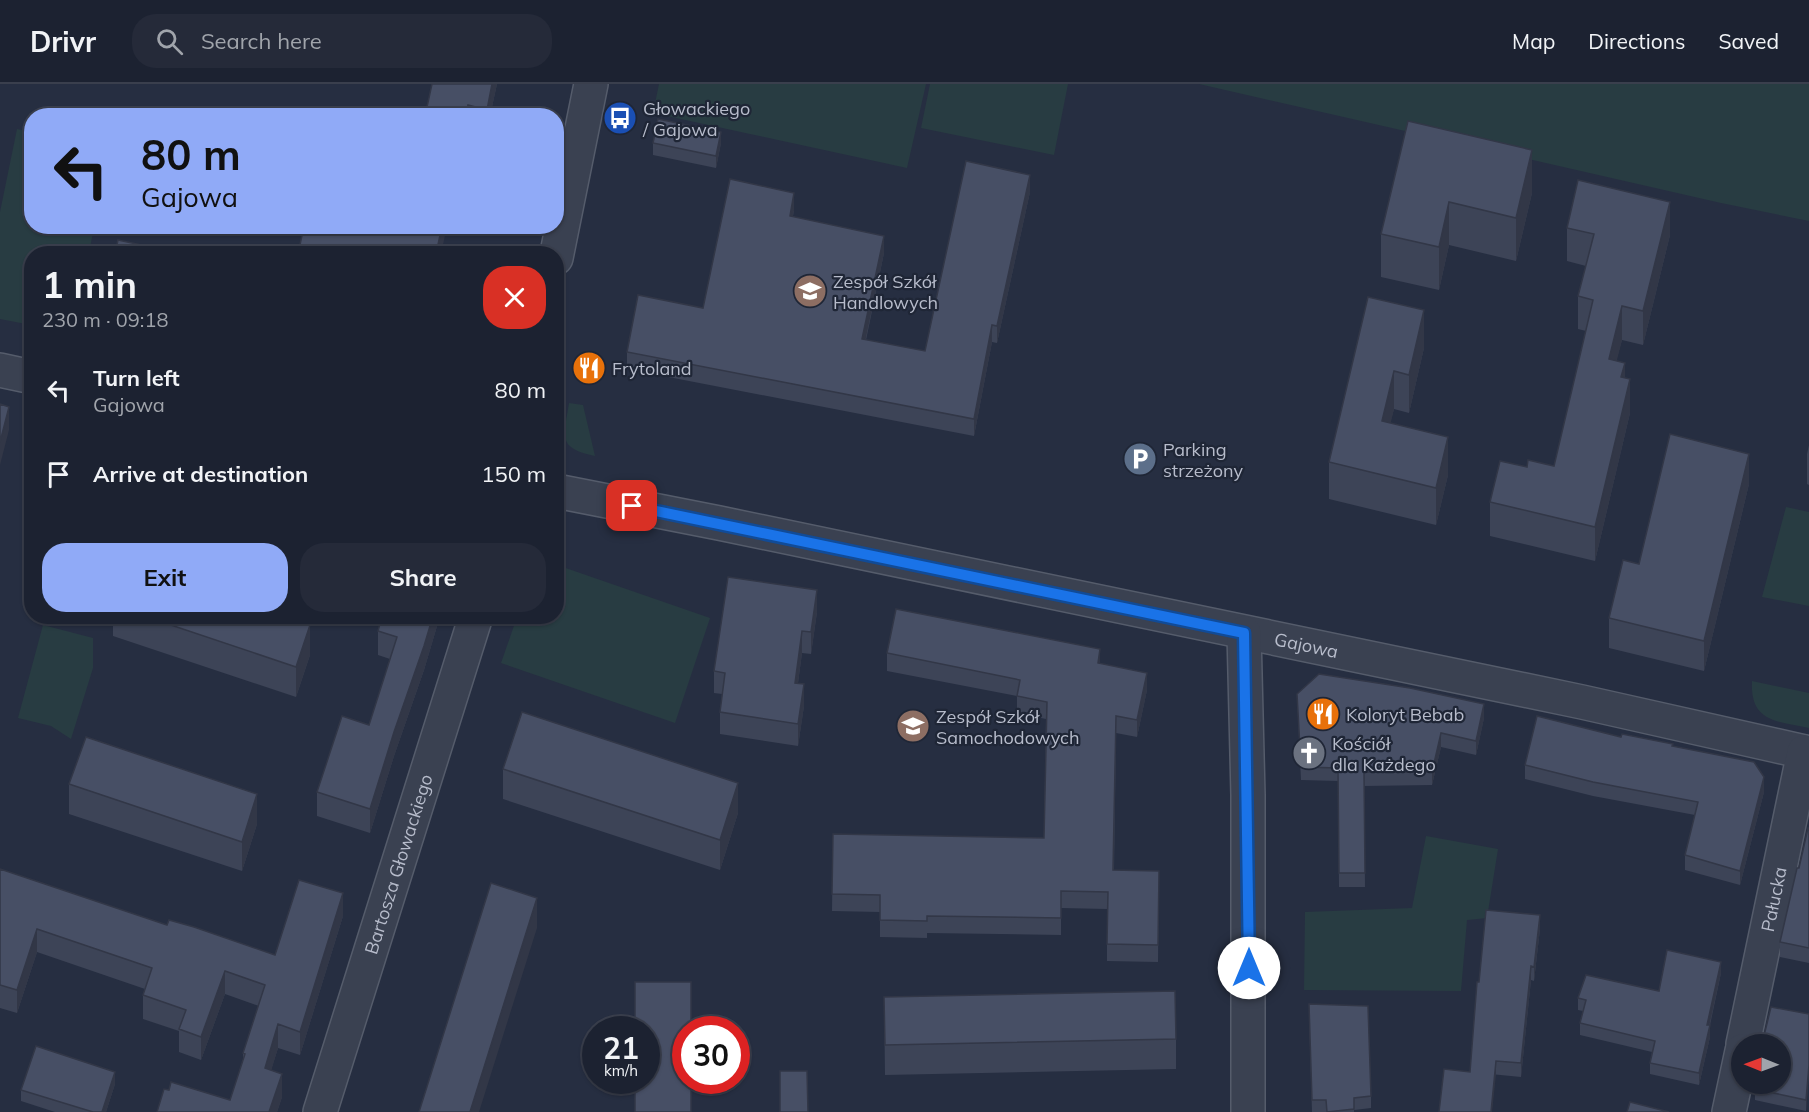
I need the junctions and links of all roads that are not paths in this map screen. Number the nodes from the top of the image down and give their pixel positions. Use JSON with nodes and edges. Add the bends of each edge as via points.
{"nodes":[{"id":1,"x":591,"y":84,"type":"edge"},
{"id":2,"x":564,"y":218,"type":"edge"},
{"id":3,"x":0,"y":370,"type":"edge"},
{"id":4,"x":24,"y":375,"type":"edge"},
{"id":5,"x":564,"y":493,"type":"edge"},
{"id":6,"x":473,"y":624,"type":"edge"},
{"id":7,"x":1244,"y":633,"type":"junction"},
{"id":8,"x":1807,"y":753,"type":"edge"},
{"id":9,"x":1745,"y":1034,"type":"edge"},
{"id":10,"x":1733,"y":1094,"type":"edge"},
{"id":11,"x":320,"y":1112,"type":"edge"},
{"id":12,"x":1248,"y":1112,"type":"edge"},
{"id":13,"x":1729,"y":1112,"type":"edge"}],
"edges":[{"from":1,"to":2,"type":"street"},
{"from":3,"to":4,"type":"street"},
{"from":5,"to":7,"type":"street","name":"Gajowa"},
{"from":6,"to":11,"type":"street","name":"Bartosza Głowackiego"},
{"from":7,"to":8,"type":"street","name":"Gajowa"},
{"from":7,"to":12,"type":"street"},
{"from":8,"to":9,"type":"street","name":"Pałucka"},
{"from":10,"to":13,"type":"street"}]}
